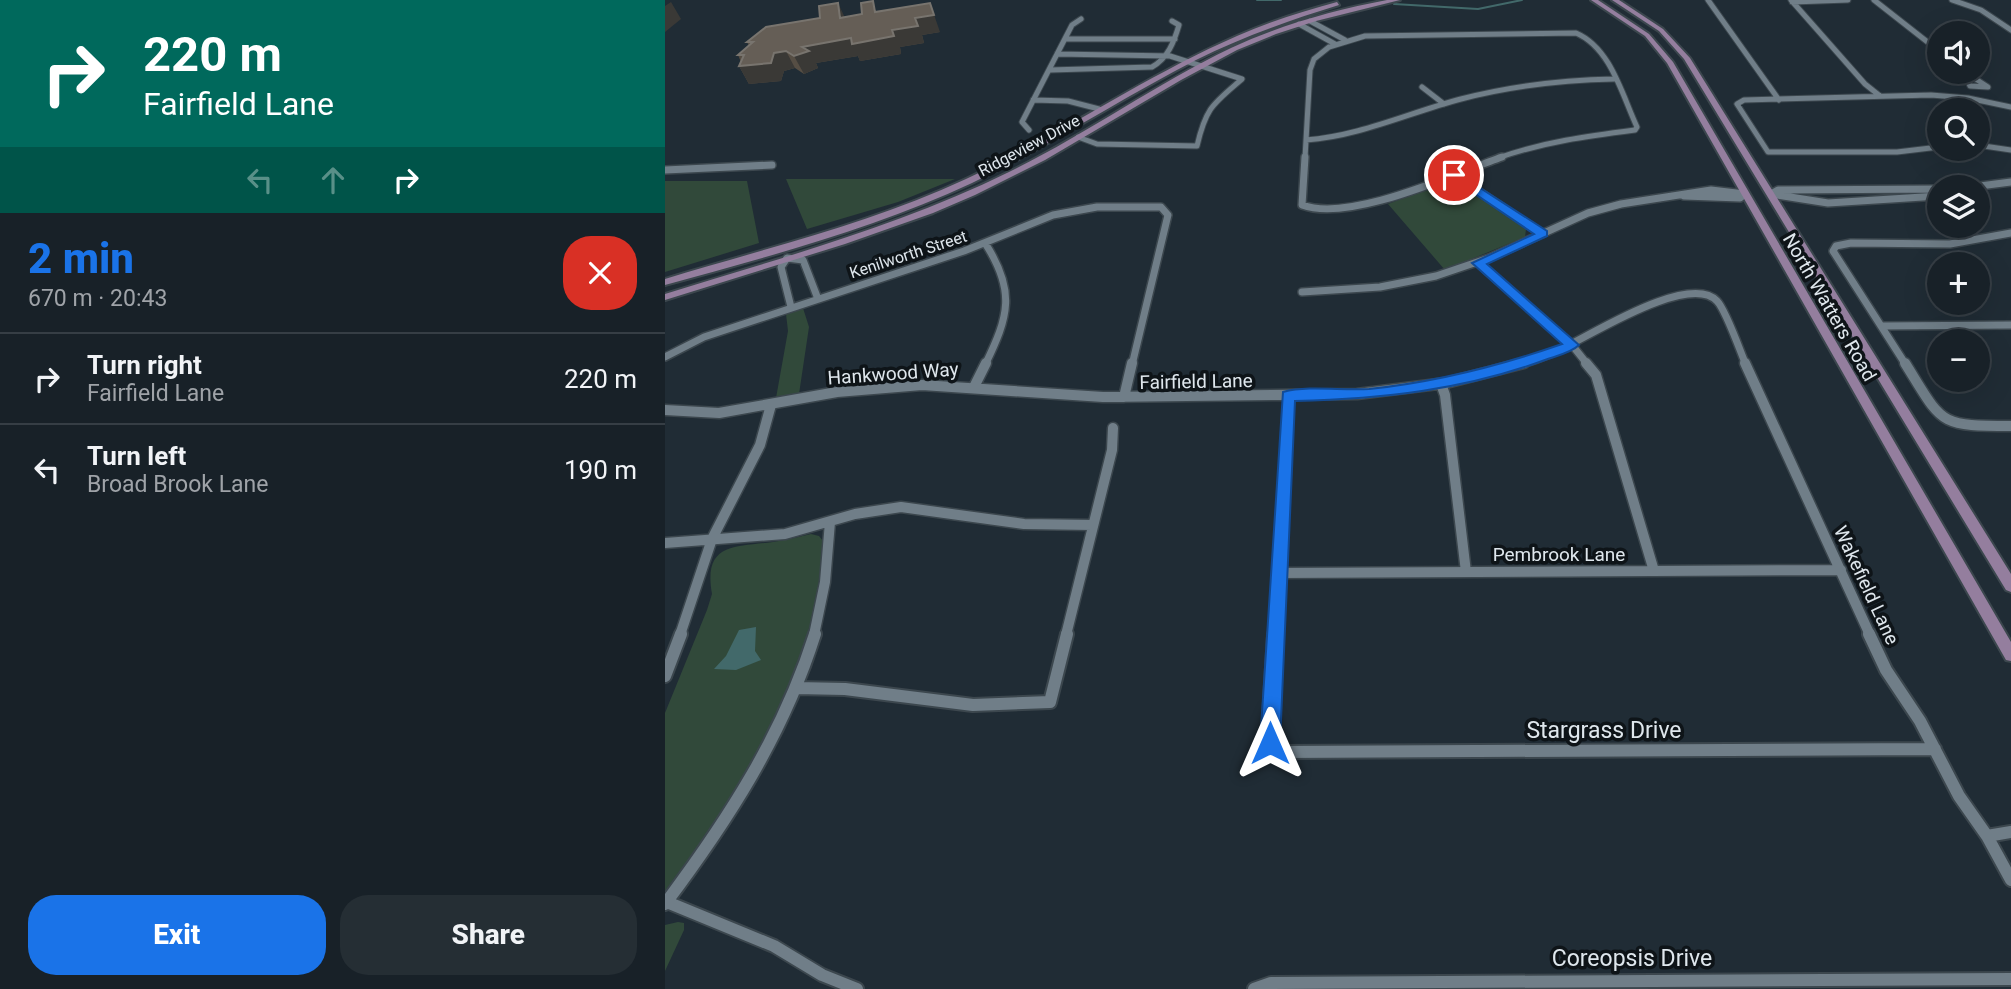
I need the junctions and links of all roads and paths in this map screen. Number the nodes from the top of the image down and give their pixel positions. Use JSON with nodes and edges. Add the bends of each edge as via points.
{"nodes":[{"id":1,"x":1355,"y":0,"type":"edge"},
{"id":2,"x":1397,"y":0,"type":"edge"},
{"id":3,"x":1594,"y":0,"type":"edge"},
{"id":4,"x":1615,"y":0,"type":"edge"},
{"id":5,"x":1708,"y":0,"type":"edge"},
{"id":6,"x":1848,"y":0,"type":"edge"},
{"id":7,"x":1874,"y":0,"type":"edge"},
{"id":8,"x":1952,"y":0,"type":"edge"},
{"id":9,"x":1380,"y":1,"type":"edge"},
{"id":10,"x":1791,"y":1,"type":"edge"},
{"id":11,"x":1303,"y":13,"type":"junction"},
{"id":12,"x":1081,"y":19,"type":"dead end"},
{"id":13,"x":1310,"y":20,"type":"junction"},
{"id":14,"x":1172,"y":21,"type":"dead end"},
{"id":15,"x":1299,"y":24,"type":"junction"},
{"id":16,"x":2011,"y":30,"type":"edge"},
{"id":17,"x":1065,"y":39,"type":"junction"},
{"id":18,"x":1175,"y":39,"type":"junction"},
{"id":19,"x":1340,"y":42,"type":"junction"},
{"id":20,"x":1927,"y":42,"type":"edge"},
{"id":21,"x":1057,"y":54,"type":"junction"},
{"id":22,"x":1165,"y":55,"type":"junction"},
{"id":23,"x":1189,"y":61,"type":"junction"},
{"id":24,"x":1203,"y":65,"type":"junction"},
{"id":25,"x":1049,"y":70,"type":"junction"},
{"id":26,"x":1614,"y":79,"type":"junction"},
{"id":27,"x":1422,"y":87,"type":"dead end"},
{"id":28,"x":1880,"y":96,"type":"junction"},
{"id":29,"x":1033,"y":100,"type":"junction"},
{"id":30,"x":1779,"y":100,"type":"junction"},
{"id":31,"x":1444,"y":104,"type":"junction"},
{"id":32,"x":2011,"y":107,"type":"edge"},
{"id":33,"x":1099,"y":109,"type":"junction"},
{"id":34,"x":1029,"y":130,"type":"dead end"},
{"id":35,"x":1078,"y":137,"type":"junction"},
{"id":36,"x":1306,"y":140,"type":"junction"},
{"id":37,"x":1990,"y":147,"type":"edge"},
{"id":38,"x":1927,"y":148,"type":"edge"},
{"id":39,"x":2011,"y":150,"type":"edge"},
{"id":40,"x":772,"y":165,"type":"dead end"},
{"id":41,"x":665,"y":170,"type":"edge"},
{"id":42,"x":1454,"y":175,"type":"junction"},
{"id":43,"x":2011,"y":182,"type":"edge"},
{"id":44,"x":1990,"y":185,"type":"edge"},
{"id":45,"x":1927,"y":189,"type":"edge"},
{"id":46,"x":1745,"y":194,"type":"junction"},
{"id":47,"x":1771,"y":194,"type":"junction"},
{"id":48,"x":1927,"y":198,"type":"edge"},
{"id":49,"x":2011,"y":233,"type":"edge"},
{"id":50,"x":1542,"y":234,"type":"junction"},
{"id":51,"x":985,"y":243,"type":"junction"},
{"id":52,"x":784,"y":246,"type":"junction"},
{"id":53,"x":787,"y":258,"type":"junction"},
{"id":54,"x":1478,"y":263,"type":"junction"},
{"id":55,"x":665,"y":282,"type":"edge"},
{"id":56,"x":1302,"y":292,"type":"dead end"},
{"id":57,"x":1710,"y":295,"type":"joint"},
{"id":58,"x":665,"y":297,"type":"edge"},
{"id":59,"x":818,"y":299,"type":"junction"},
{"id":60,"x":791,"y":307,"type":"junction"},
{"id":61,"x":2011,"y":325,"type":"edge"},
{"id":62,"x":1881,"y":326,"type":"junction"},
{"id":63,"x":1572,"y":345,"type":"junction"},
{"id":64,"x":665,"y":357,"type":"edge"},
{"id":65,"x":1441,"y":384,"type":"junction"},
{"id":66,"x":975,"y":385,"type":"junction"},
{"id":67,"x":1289,"y":396,"type":"junction"},
{"id":68,"x":1124,"y":397,"type":"junction"},
{"id":69,"x":771,"y":405,"type":"junction"},
{"id":70,"x":665,"y":410,"type":"edge"},
{"id":71,"x":2011,"y":426,"type":"edge"},
{"id":72,"x":1112,"y":428,"type":"dead end"},
{"id":73,"x":830,"y":522,"type":"junction"},
{"id":74,"x":1093,"y":525,"type":"junction"},
{"id":75,"x":713,"y":539,"type":"junction"},
{"id":76,"x":665,"y":542,"type":"edge"},
{"id":77,"x":1841,"y":570,"type":"junction"},
{"id":78,"x":1654,"y":571,"type":"junction"},
{"id":79,"x":1466,"y":572,"type":"junction"},
{"id":80,"x":1278,"y":573,"type":"junction"},
{"id":81,"x":2011,"y":586,"type":"edge"},
{"id":82,"x":2011,"y":655,"type":"edge"},
{"id":83,"x":665,"y":677,"type":"edge"},
{"id":84,"x":796,"y":688,"type":"junction"},
{"id":85,"x":1935,"y":749,"type":"junction"},
{"id":86,"x":2011,"y":832,"type":"edge"},
{"id":87,"x":1987,"y":836,"type":"junction"},
{"id":88,"x":2011,"y":880,"type":"edge"},
{"id":89,"x":666,"y":903,"type":"edge"},
{"id":90,"x":2011,"y":979,"type":"edge"},
{"id":91,"x":1818,"y":984,"type":"edge"},
{"id":92,"x":1472,"y":986,"type":"edge"},
{"id":93,"x":857,"y":989,"type":"edge"},
{"id":94,"x":1254,"y":989,"type":"edge"}],
"edges":[{"from":1,"to":11,"type":"main road","name":"Ridgeview Drive"},
{"from":2,"to":9,"type":"main road","name":"Ridgeview Drive"},
{"from":3,"to":46,"type":"main road","name":"North Watters Road","via":[[1656,43]]},
{"from":4,"to":47,"type":"main road","name":"North Watters Road","via":[[1681,49]]},
{"from":5,"to":30,"type":"street"},
{"from":6,"to":10,"type":"street"},
{"from":7,"to":20,"type":"street"},
{"from":8,"to":16,"type":"street","via":[[1981,10]]},
{"from":9,"to":13,"type":"main road","name":"Ridgeview Drive"},
{"from":10,"to":28,"type":"street"},
{"from":11,"to":15,"type":"main road","via":[[1296,18]]},
{"from":11,"to":23,"type":"main road","name":"Ridgeview Drive","via":[[1248,32]]},
{"from":12,"to":17,"type":"street"},
{"from":13,"to":15,"type":"main road","name":"Ridgeview Drive"},
{"from":13,"to":19,"type":"street"},
{"from":14,"to":18,"type":"street","via":[[1179,25]]},
{"from":15,"to":19,"type":"street"},
{"from":15,"to":24,"type":"main road","name":"Ridgeview Drive"},
{"from":17,"to":18,"type":"street"},
{"from":17,"to":21,"type":"street"},
{"from":18,"to":22,"type":"street"},
{"from":19,"to":26,"type":"street","via":[[1385,34],[1581,34],[1598,49]]},
{"from":19,"to":36,"type":"street","via":[[1318,54],[1311,65]]},
{"from":21,"to":22,"type":"street"},
{"from":21,"to":25,"type":"street"},
{"from":22,"to":23,"type":"street"},
{"from":22,"to":25,"type":"street","via":[[1156,66],[1145,69]]},
{"from":23,"to":24,"type":"street"},
{"from":23,"to":33,"type":"main road","name":"Ridgeview Drive"},
{"from":24,"to":35,"type":"main road","name":"Ridgeview Drive"},
{"from":24,"to":35,"type":"street","via":[[1243,79],[1210,107],[1197,146],[1097,144]]},
{"from":25,"to":29,"type":"street"},
{"from":26,"to":31,"type":"street","via":[[1541,84]]},
{"from":26,"to":42,"type":"street","via":[[1635,130],[1549,142]]},
{"from":27,"to":31,"type":"street"},
{"from":28,"to":30,"type":"street"},
{"from":28,"to":32,"type":"street","via":[[1947,94]]},
{"from":29,"to":33,"type":"street","via":[[1068,101]]},
{"from":29,"to":34,"type":"street","via":[[1023,122]]},
{"from":30,"to":38,"type":"street","via":[[1737,104],[1768,152]]},
{"from":31,"to":36,"type":"street","via":[[1360,133]]},
{"from":33,"to":52,"type":"main road","name":"Ridgeview Drive","via":[[967,183]]},
{"from":35,"to":53,"type":"main road","name":"Ridgeview Drive","via":[[965,196]]},
{"from":36,"to":42,"type":"street","via":[[1301,202],[1305,208],[1375,203]]},
{"from":37,"to":39,"type":"street"},
{"from":40,"to":41,"type":"street"},
{"from":42,"to":50,"type":"street"},
{"from":43,"to":44,"type":"street"},
{"from":45,"to":47,"type":"street","via":[[1778,190]]},
{"from":46,"to":47,"type":"main road"},
{"from":46,"to":50,"type":"street","via":[[1740,198],[1677,195],[1604,208]]},
{"from":46,"to":82,"type":"main road","name":"North Watters Road"},
{"from":47,"to":48,"type":"street","via":[[1784,201]]},
{"from":47,"to":81,"type":"main road","name":"North Watters Road"},
{"from":49,"to":62,"type":"street","via":[[1950,244],[1836,246],[1833,251]]},
{"from":50,"to":54,"type":"street"},
{"from":51,"to":59,"type":"street","name":"Kenilworth Street"},
{"from":51,"to":66,"type":"street","via":[[1003,270],[1008,301]]},
{"from":51,"to":68,"type":"street","name":"Kenilworth Street","via":[[1074,210],[1165,209],[1168,215]]},
{"from":52,"to":53,"type":"main road"},
{"from":52,"to":55,"type":"main road","name":"Ridgeview Drive"},
{"from":53,"to":58,"type":"main road","name":"Ridgeview Drive"},
{"from":53,"to":59,"type":"street","via":[[803,260]]},
{"from":53,"to":60,"type":"street","via":[[781,267]]},
{"from":54,"to":56,"type":"street","via":[[1401,284]]},
{"from":54,"to":63,"type":"street"},
{"from":57,"to":63,"type":"street","name":"Fairfield Lane","via":[[1699,292],[1656,301]]},
{"from":57,"to":77,"type":"street","name":"Wakefield Lane","via":[[1717,301]]},
{"from":59,"to":60,"type":"street","name":"Kenilworth Street"},
{"from":60,"to":64,"type":"street","name":"Kenilworth Street","via":[[704,337]]},
{"from":61,"to":62,"type":"street"},
{"from":62,"to":71,"type":"street","via":[[1937,414],[1947,422]]},
{"from":63,"to":65,"type":"street","name":"Fairfield Lane","via":[[1510,368]]},
{"from":63,"to":78,"type":"street","via":[[1600,384]]},
{"from":65,"to":67,"type":"street","name":"Fairfield Lane","via":[[1367,394]]},
{"from":65,"to":79,"type":"street"},
{"from":66,"to":68,"type":"street","name":"Hankwood Way"},
{"from":66,"to":69,"type":"street","name":"Hankwood Way","via":[[883,387]]},
{"from":67,"to":68,"type":"street","name":"Fairfield Lane"},
{"from":67,"to":80,"type":"street"},
{"from":69,"to":70,"type":"street","name":"Hankwood Way","via":[[708,414]]},
{"from":69,"to":75,"type":"street","via":[[759,445]]},
{"from":72,"to":74,"type":"street","via":[[1112,450]]},
{"from":73,"to":74,"type":"street","via":[[901,507],[1024,524]]},
{"from":73,"to":75,"type":"street","via":[[785,534]]},
{"from":73,"to":84,"type":"street","via":[[824,594]]},
{"from":74,"to":84,"type":"street","via":[[1051,702],[969,705],[843,687]]},
{"from":75,"to":76,"type":"street"},
{"from":75,"to":83,"type":"street"},
{"from":77,"to":78,"type":"street","name":"Pembrook Lane"},
{"from":77,"to":85,"type":"street","name":"Wakefield Lane","via":[[1886,670]]},
{"from":78,"to":79,"type":"street","name":"Pembrook Lane"},
{"from":79,"to":80,"type":"street","name":"Pembrook Lane"},
{"from":80,"to":85,"type":"street","name":"Stargrass Drive","via":[[1268,735],[1273,748],[1290,753]]},
{"from":84,"to":89,"type":"street","via":[[740,796]]},
{"from":85,"to":87,"type":"street","name":"Wakefield Lane","via":[[1959,796]]},
{"from":86,"to":87,"type":"street"},
{"from":87,"to":88,"type":"street","name":"Wakefield Lane"},
{"from":89,"to":93,"type":"street","via":[[765,942]]},
{"from":90,"to":91,"type":"street","name":"Coreopsis Drive"},
{"from":91,"to":92,"type":"street","name":"Coreopsis Drive"},
{"from":92,"to":94,"type":"street","name":"Coreopsis Drive","via":[[1271,983]]}]}
